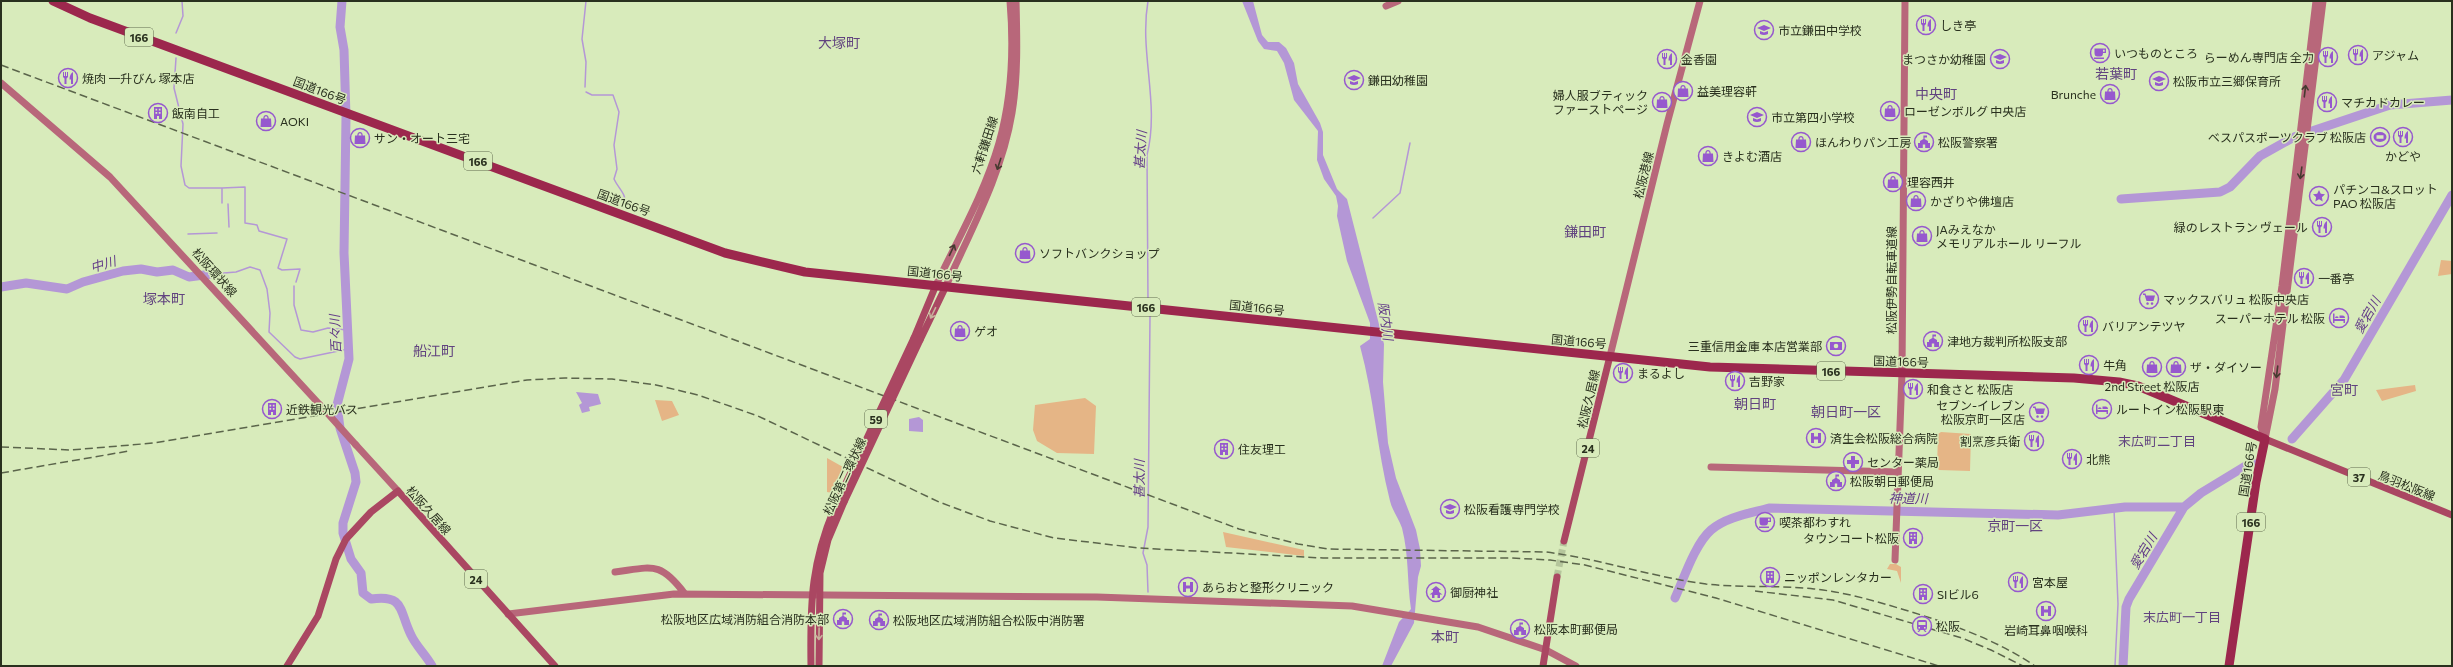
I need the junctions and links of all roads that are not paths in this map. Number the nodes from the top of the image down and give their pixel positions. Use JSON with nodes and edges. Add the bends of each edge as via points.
{"nodes":[{"id":1,"x":53,"y":1,"type":"edge"},
{"id":2,"x":1010,"y":1,"type":"edge"},
{"id":3,"x":1016,"y":1,"type":"edge"},
{"id":4,"x":1398,"y":1,"type":"edge"},
{"id":5,"x":1700,"y":1,"type":"edge"},
{"id":6,"x":1905,"y":1,"type":"edge"},
{"id":7,"x":2316,"y":1,"type":"edge"},
{"id":8,"x":2323,"y":1,"type":"edge"},
{"id":9,"x":1386,"y":6,"type":"dead end"},
{"id":10,"x":1,"y":83,"type":"edge"},
{"id":11,"x":2305,"y":130,"type":"junction"},
{"id":12,"x":936,"y":285,"type":"junction"},
{"id":13,"x":946,"y":286,"type":"junction"},
{"id":14,"x":917,"y":339,"type":"junction"},
{"id":15,"x":1610,"y":356,"type":"junction"},
{"id":16,"x":1902,"y":373,"type":"junction"},
{"id":17,"x":2265,"y":439,"type":"junction"},
{"id":18,"x":1711,"y":467,"type":"dead end"},
{"id":19,"x":1898,"y":472,"type":"junction"},
{"id":20,"x":398,"y":491,"type":"junction"},
{"id":21,"x":841,"y":501,"type":"junction"},
{"id":22,"x":2452,"y":515,"type":"edge"},
{"id":23,"x":1564,"y":541,"type":"tunnel mouth"},
{"id":24,"x":1895,"y":560,"type":"dead end"},
{"id":25,"x":615,"y":572,"type":"dead end"},
{"id":26,"x":1557,"y":577,"type":"tunnel mouth"},
{"id":27,"x":685,"y":594,"type":"junction"},
{"id":28,"x":811,"y":595,"type":"junction"},
{"id":29,"x":820,"y":596,"type":"junction"},
{"id":30,"x":508,"y":614,"type":"junction"},
{"id":31,"x":1546,"y":650,"type":"junction"},
{"id":32,"x":287,"y":666,"type":"edge"},
{"id":33,"x":555,"y":666,"type":"edge"},
{"id":34,"x":811,"y":666,"type":"edge"},
{"id":35,"x":819,"y":666,"type":"edge"},
{"id":36,"x":1543,"y":666,"type":"edge"},
{"id":37,"x":1576,"y":666,"type":"edge"},
{"id":38,"x":2229,"y":666,"type":"edge"}],
"edges":[{"from":1,"to":12,"type":"highway","name":"国道166号","number":"166","via":[[90,18],[725,253],[805,272]]},
{"from":12,"to":2,"type":"street","name":"六軒鎌田線","one_way":true,"via":[[981,189],[998,144],[1010,84]]},
{"from":3,"to":13,"type":"street","name":"六軒鎌田線","one_way":true,"via":[[1016,80],[1009,129],[997,170]]},
{"from":4,"to":9,"type":"street"},
{"from":5,"to":15,"type":"street","name":"松阪港線","via":[[1668,118]]},
{"from":6,"to":16,"type":"street","name":"松阪伊勢自転車道線"},
{"from":11,"to":7,"type":"street","one_way":true},
{"from":8,"to":11,"type":"street"},
{"from":10,"to":20,"type":"street","name":"松阪環状線","bridge":true,"via":[[110,177]]},
{"from":11,"to":17,"type":"street","one_way":true,"via":[[2275,389]]},
{"from":11,"to":17,"type":"street","via":[[2299,137],[2269,387],[2261,427]]},
{"from":12,"to":13,"type":"highway","name":"国道166号","number":"166"},
{"from":12,"to":14,"type":"main road","name":"松阪第二環状線","number":"59"},
{"from":13,"to":14,"type":"main road","name":"松阪第二環状線","number":"59","one_way":true},
{"from":13,"to":15,"type":"highway","name":"国道166号","number":"166"},
{"from":14,"to":21,"type":"main road","name":"松阪第二環状線","number":"59","bridge":true},
{"from":15,"to":16,"type":"highway","name":"国道166号","number":"166","via":[[1710,367]]},
{"from":15,"to":23,"type":"main road","name":"松阪久居線","number":"24"},
{"from":16,"to":17,"type":"highway","name":"国道166号","number":"166","via":[[2027,376],[2119,382],[2138,386]]},
{"from":16,"to":19,"type":"street","name":"松阪伊勢自転車道線"},
{"from":17,"to":22,"type":"main road","name":"鳥羽松阪線","number":"37"},
{"from":17,"to":38,"type":"highway","name":"国道166号","number":"166","via":[[2256,482]]},
{"from":18,"to":19,"type":"street"},
{"from":19,"to":24,"type":"street","name":"松阪伊勢自転車道線"},
{"from":20,"to":30,"type":"main road","name":"松阪久居線","number":"24"},
{"from":20,"to":32,"type":"main road","name":"松阪久居線","via":[[371,512],[346,538],[318,616]]},
{"from":21,"to":28,"type":"main road","name":"松阪第二環状線","number":"59","via":[[818,552]]},
{"from":21,"to":29,"type":"main road","name":"松阪第二環状線","number":"59","via":[[823,558]]},
{"from":25,"to":27,"type":"street","via":[[659,568],[675,580]]},
{"from":26,"to":31,"type":"main road"},
{"from":27,"to":28,"type":"street"},
{"from":27,"to":30,"type":"street","via":[[619,599]]},
{"from":28,"to":29,"type":"street"},
{"from":28,"to":34,"type":"main road","name":"松阪第二環状線","number":"59"},
{"from":29,"to":31,"type":"street","via":[[1097,597],[1352,606],[1478,627]]},
{"from":29,"to":35,"type":"main road","name":"松阪第二環状線","number":"59","one_way":true},
{"from":30,"to":33,"type":"main road","name":"松阪久居線","number":"24"},
{"from":31,"to":36,"type":"main road"},
{"from":31,"to":37,"type":"street"}]}
